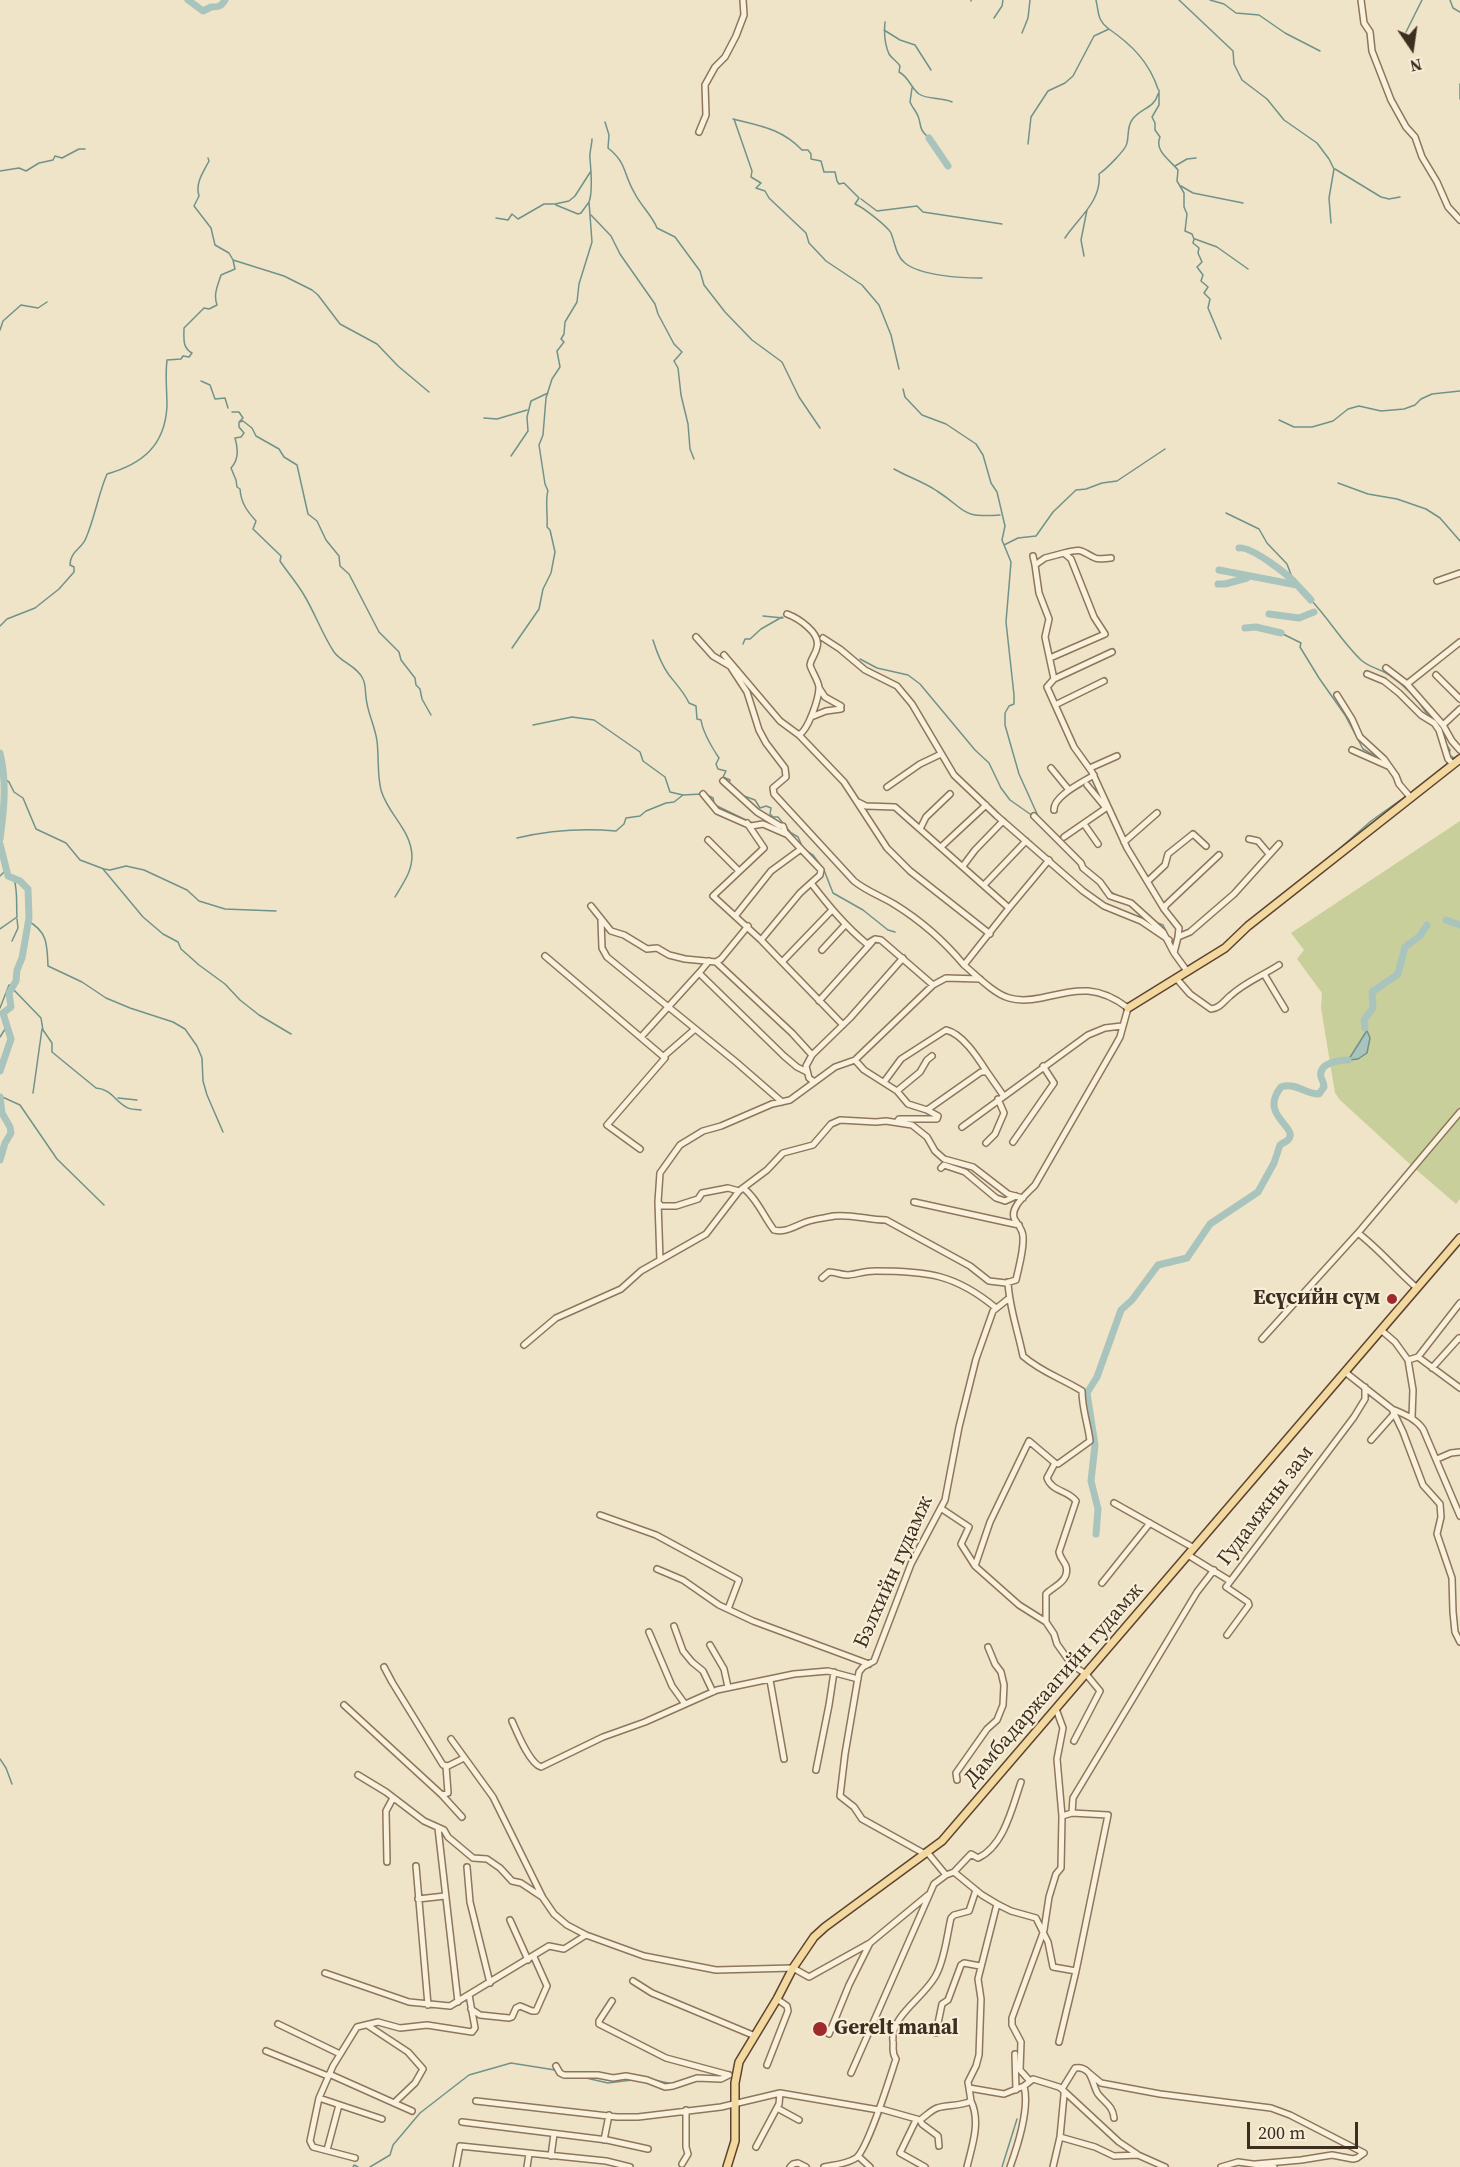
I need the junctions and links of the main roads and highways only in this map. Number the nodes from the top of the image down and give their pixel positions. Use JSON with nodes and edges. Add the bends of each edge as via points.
{"nodes":[{"id":1,"x":1460,"y":759,"type":"edge"},
{"id":2,"x":1128,"y":1008,"type":"road end"},
{"id":3,"x":1460,"y":1238,"type":"edge"},
{"id":4,"x":727,"y":2167,"type":"edge"}],
"edges":[{"from":1,"to":2,"type":"main road","via":[[1225,948]]},
{"from":3,"to":4,"type":"main road","name":"Дамбадаржаагийн гудамж","via":[[942,1841],[814,1937],[733,2076],[735,2141]]}]}
